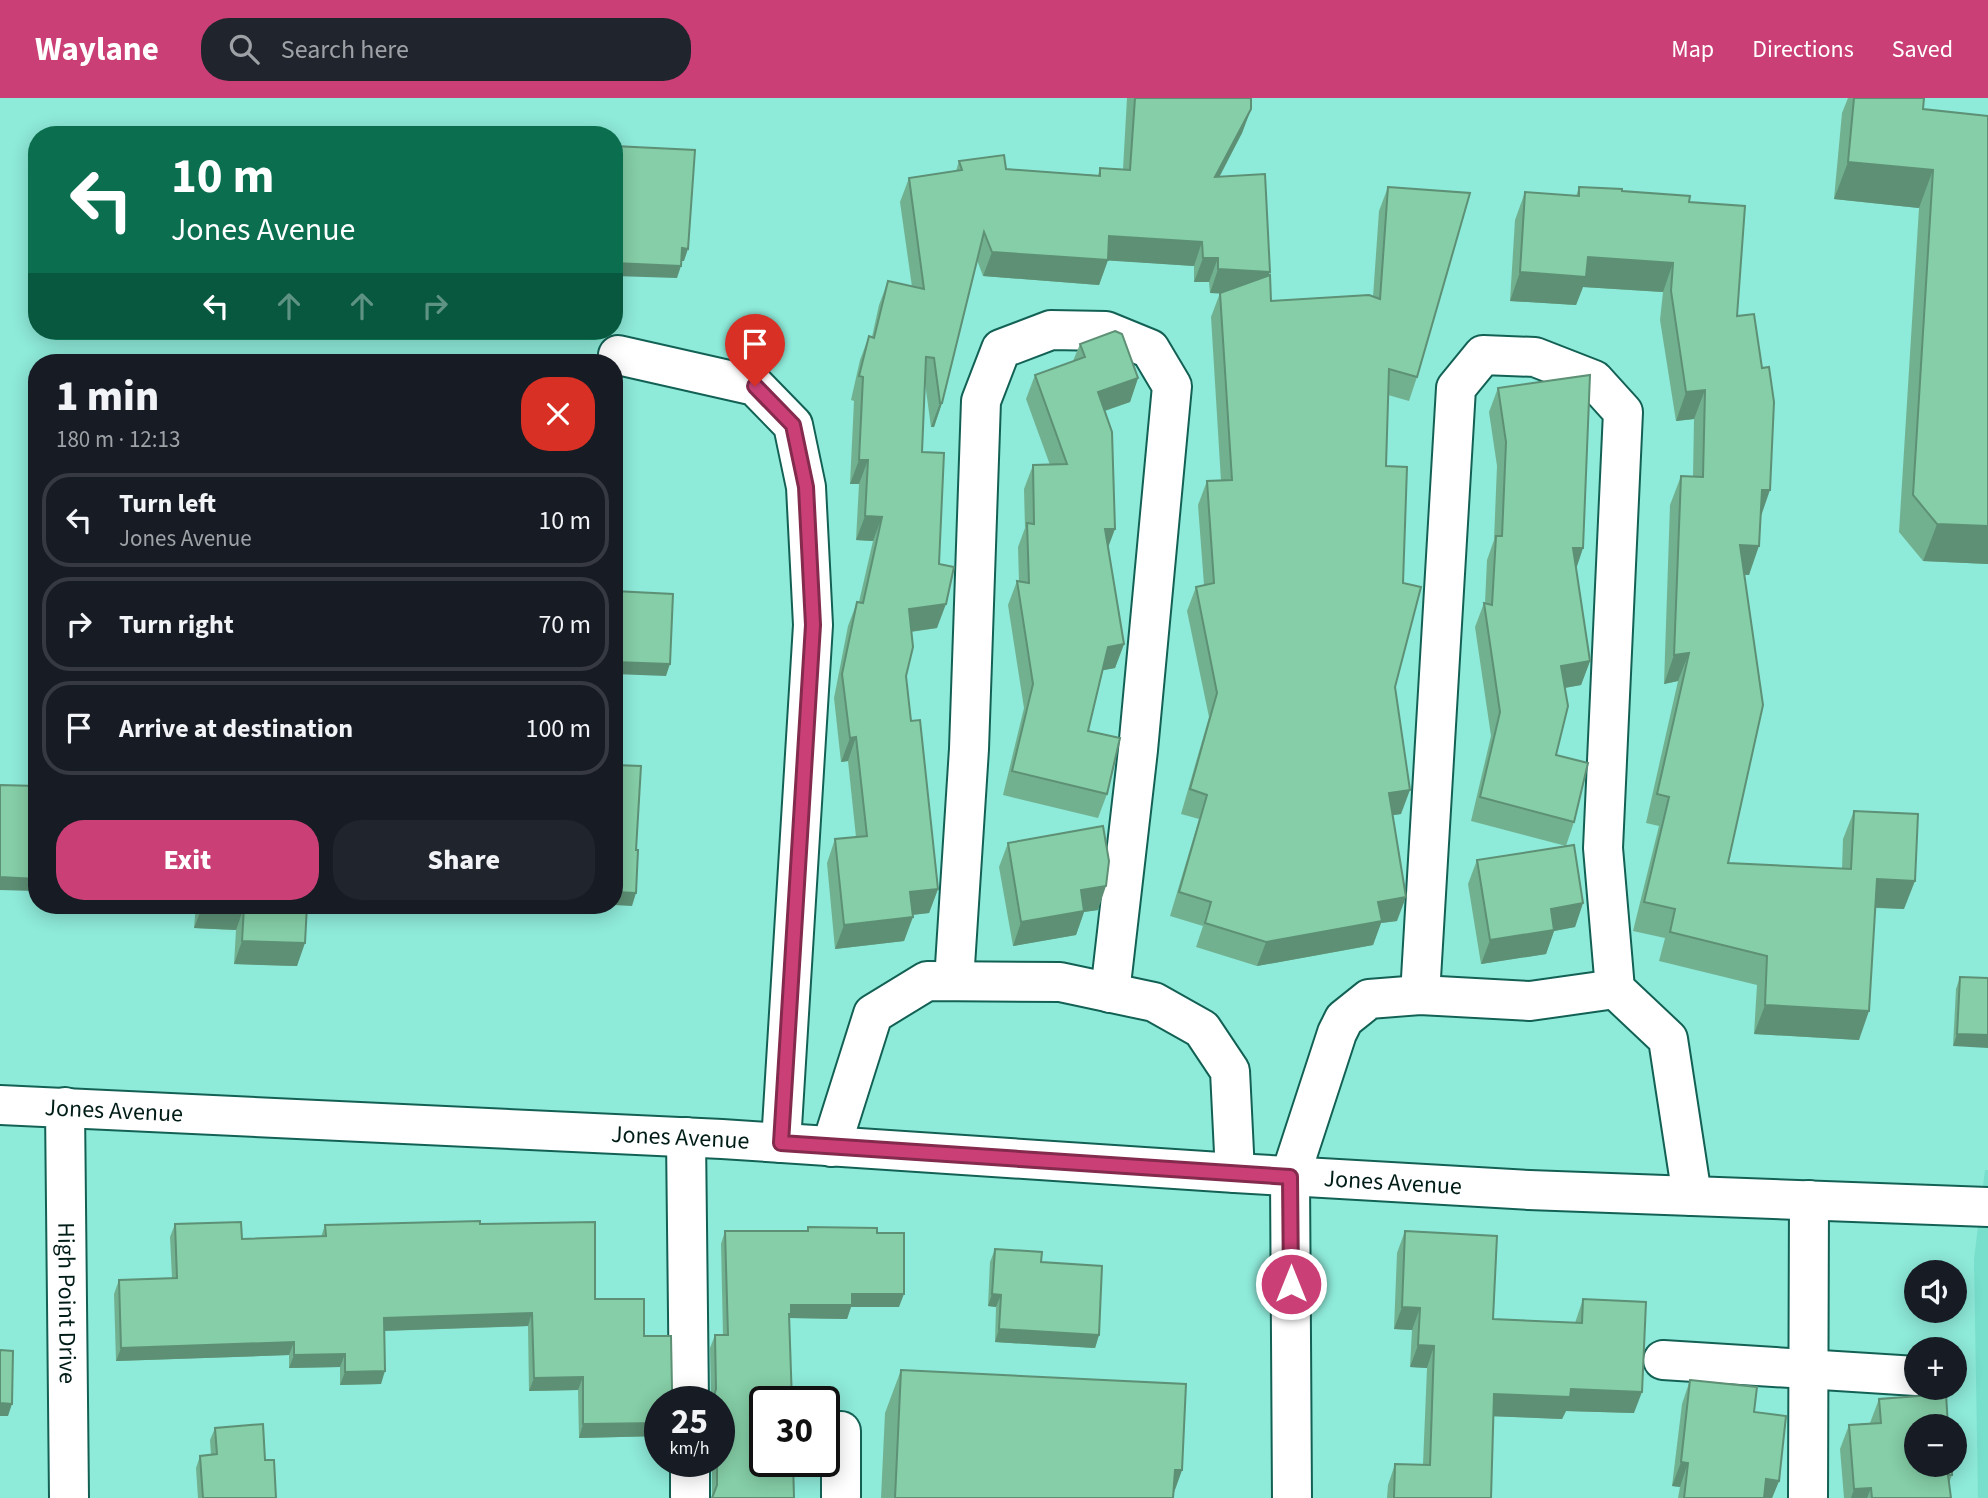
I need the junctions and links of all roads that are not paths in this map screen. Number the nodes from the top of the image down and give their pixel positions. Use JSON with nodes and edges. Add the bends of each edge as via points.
{"nodes":[{"id":1,"x":623,"y":356,"type":"edge"},
{"id":2,"x":954,"y":981,"type":"junction"},
{"id":3,"x":1615,"y":989,"type":"junction"},
{"id":4,"x":1110,"y":993,"type":"junction"},
{"id":5,"x":1420,"y":995,"type":"junction"},
{"id":6,"x":0,"y":1105,"type":"edge"},
{"id":7,"x":65,"y":1107,"type":"junction"},
{"id":8,"x":686,"y":1138,"type":"junction"},
{"id":9,"x":781,"y":1143,"type":"junction"},
{"id":10,"x":831,"y":1147,"type":"junction"},
{"id":11,"x":1235,"y":1174,"type":"junction"},
{"id":12,"x":1290,"y":1177,"type":"junction"},
{"id":13,"x":1692,"y":1196,"type":"junction"},
{"id":14,"x":1809,"y":1200,"type":"junction"},
{"id":15,"x":1988,"y":1206,"type":"edge"},
{"id":16,"x":1663,"y":1360,"type":"dead end"},
{"id":17,"x":1808,"y":1370,"type":"junction"},
{"id":18,"x":1904,"y":1375,"type":"edge"},
{"id":19,"x":689,"y":1386,"type":"edge"},
{"id":20,"x":841,"y":1431,"type":"dead end"},
{"id":21,"x":690,"y":1477,"type":"edge"},
{"id":22,"x":69,"y":1498,"type":"edge"},
{"id":23,"x":690,"y":1498,"type":"edge"},
{"id":24,"x":841,"y":1498,"type":"edge"},
{"id":25,"x":1292,"y":1498,"type":"edge"},
{"id":26,"x":1808,"y":1498,"type":"edge"}],
"edges":[{"from":1,"to":9,"type":"street","via":[[755,386],[793,425],[806,487],[813,625]]},
{"from":2,"to":4,"type":"street","via":[[1060,982]]},
{"from":2,"to":4,"type":"street","via":[[969,749],[981,401],[1001,349],[1051,330],[1106,331],[1150,349],[1172,386]]},
{"from":2,"to":10,"type":"street","via":[[927,981],[873,1014]]},
{"from":3,"to":5,"type":"street","via":[[1530,1001]]},
{"from":3,"to":5,"type":"street","via":[[1603,848],[1623,412],[1594,380],[1535,358],[1483,355],[1456,388]]},
{"from":3,"to":13,"type":"street","via":[[1668,1039]]},
{"from":4,"to":11,"type":"street","via":[[1154,1002],[1202,1029],[1230,1071]]},
{"from":5,"to":12,"type":"street","via":[[1369,999],[1344,1019]]},
{"from":6,"to":7,"type":"street","name":"Jones Avenue"},
{"from":7,"to":8,"type":"street","name":"Jones Avenue"},
{"from":7,"to":22,"type":"street","name":"High Point Drive"},
{"from":8,"to":9,"type":"street","name":"Jones Avenue"},
{"from":8,"to":19,"type":"street"},
{"from":9,"to":10,"type":"street","name":"Jones Avenue"},
{"from":10,"to":11,"type":"street","name":"Jones Avenue"},
{"from":11,"to":12,"type":"street","name":"Jones Avenue"},
{"from":12,"to":13,"type":"street","name":"Jones Avenue"},
{"from":12,"to":25,"type":"street"},
{"from":13,"to":14,"type":"street","name":"Jones Avenue"},
{"from":14,"to":15,"type":"street","name":"Jones Avenue"},
{"from":14,"to":17,"type":"street"},
{"from":16,"to":17,"type":"street"},
{"from":17,"to":18,"type":"street"},
{"from":17,"to":26,"type":"street"},
{"from":20,"to":24,"type":"street"},
{"from":21,"to":23,"type":"street"}]}
